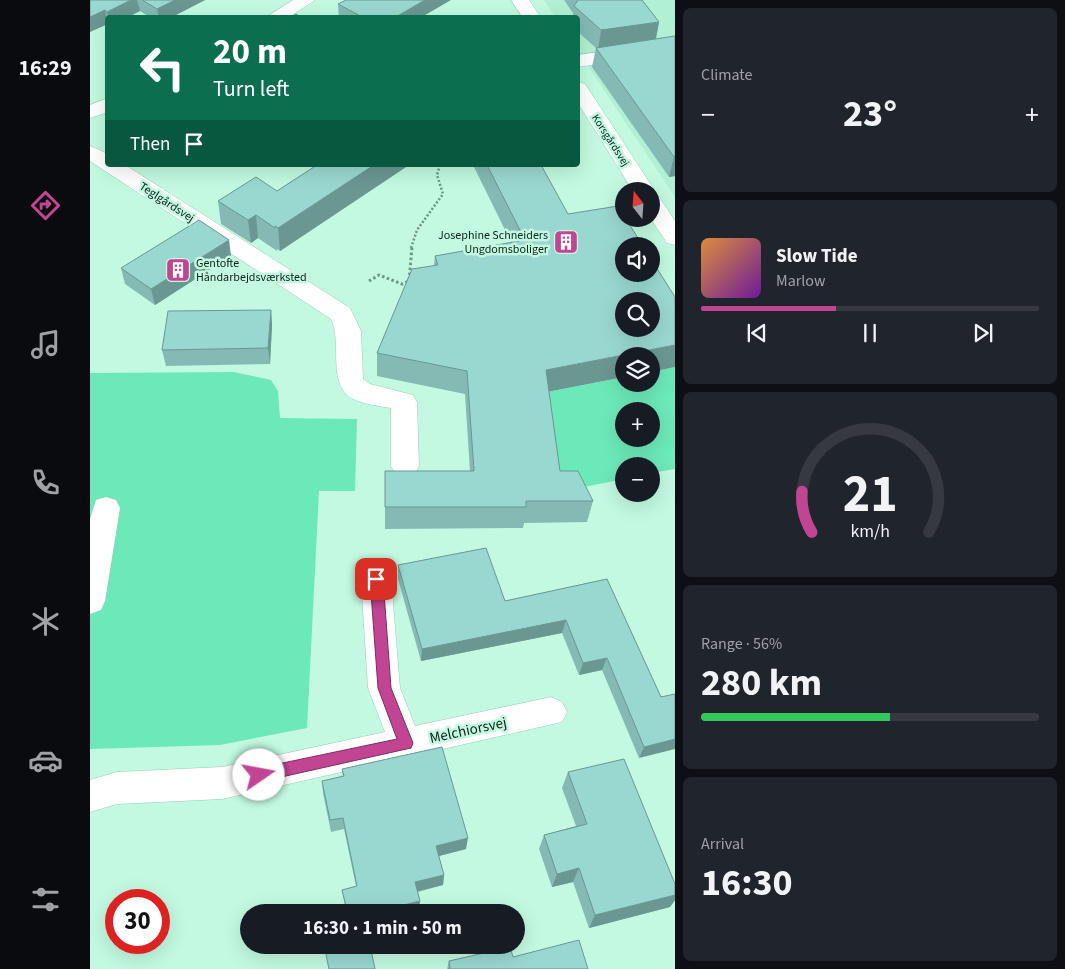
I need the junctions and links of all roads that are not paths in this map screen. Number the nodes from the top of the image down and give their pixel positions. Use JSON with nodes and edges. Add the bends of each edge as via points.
{"nodes":[{"id":1,"x":306,"y":0,"type":"edge"},
{"id":2,"x":520,"y":0,"type":"edge"},
{"id":3,"x":279,"y":15,"type":"edge"},
{"id":4,"x":530,"y":15,"type":"edge"},
{"id":5,"x":646,"y":52,"type":"edge"},
{"id":6,"x":580,"y":61,"type":"edge"},
{"id":7,"x":580,"y":91,"type":"edge"},
{"id":8,"x":105,"y":105,"type":"edge"},
{"id":9,"x":90,"y":112,"type":"edge"},
{"id":10,"x":90,"y":152,"type":"edge"},
{"id":11,"x":105,"y":161,"type":"edge"},
{"id":12,"x":114,"y":167,"type":"edge"},
{"id":13,"x":638,"y":182,"type":"edge"},
{"id":14,"x":660,"y":216,"type":"edge"},
{"id":15,"x":675,"y":238,"type":"edge"},
{"id":16,"x":405,"y":466,"type":"dead end"},
{"id":17,"x":106,"y":508,"type":"dead end"},
{"id":18,"x":376,"y":579,"type":"dead end"},
{"id":19,"x":90,"y":601,"type":"edge"},
{"id":20,"x":551,"y":712,"type":"dead end"},
{"id":21,"x":406,"y":743,"type":"junction"},
{"id":22,"x":90,"y":796,"type":"edge"}],
"edges":[{"from":1,"to":3,"type":"street"},
{"from":2,"to":4,"type":"street"},
{"from":5,"to":6,"type":"street"},
{"from":7,"to":13,"type":"street","name":"Korsgårdsvej"},
{"from":8,"to":9,"type":"street"},
{"from":10,"to":11,"type":"street","name":"Teglgårdsvej"},
{"from":12,"to":16,"type":"street","name":"Teglgårdsvej","via":[[341,314],[350,331],[350,378],[354,386],[362,392],[404,402]]},
{"from":14,"to":15,"type":"street"},
{"from":17,"to":19,"type":"street"},
{"from":18,"to":21,"type":"street","via":[[384,688]]},
{"from":20,"to":21,"type":"street","name":"Melchiorsvej"},
{"from":21,"to":22,"type":"street","name":"Melchiorsvej","via":[[222,783],[117,788]]}]}
